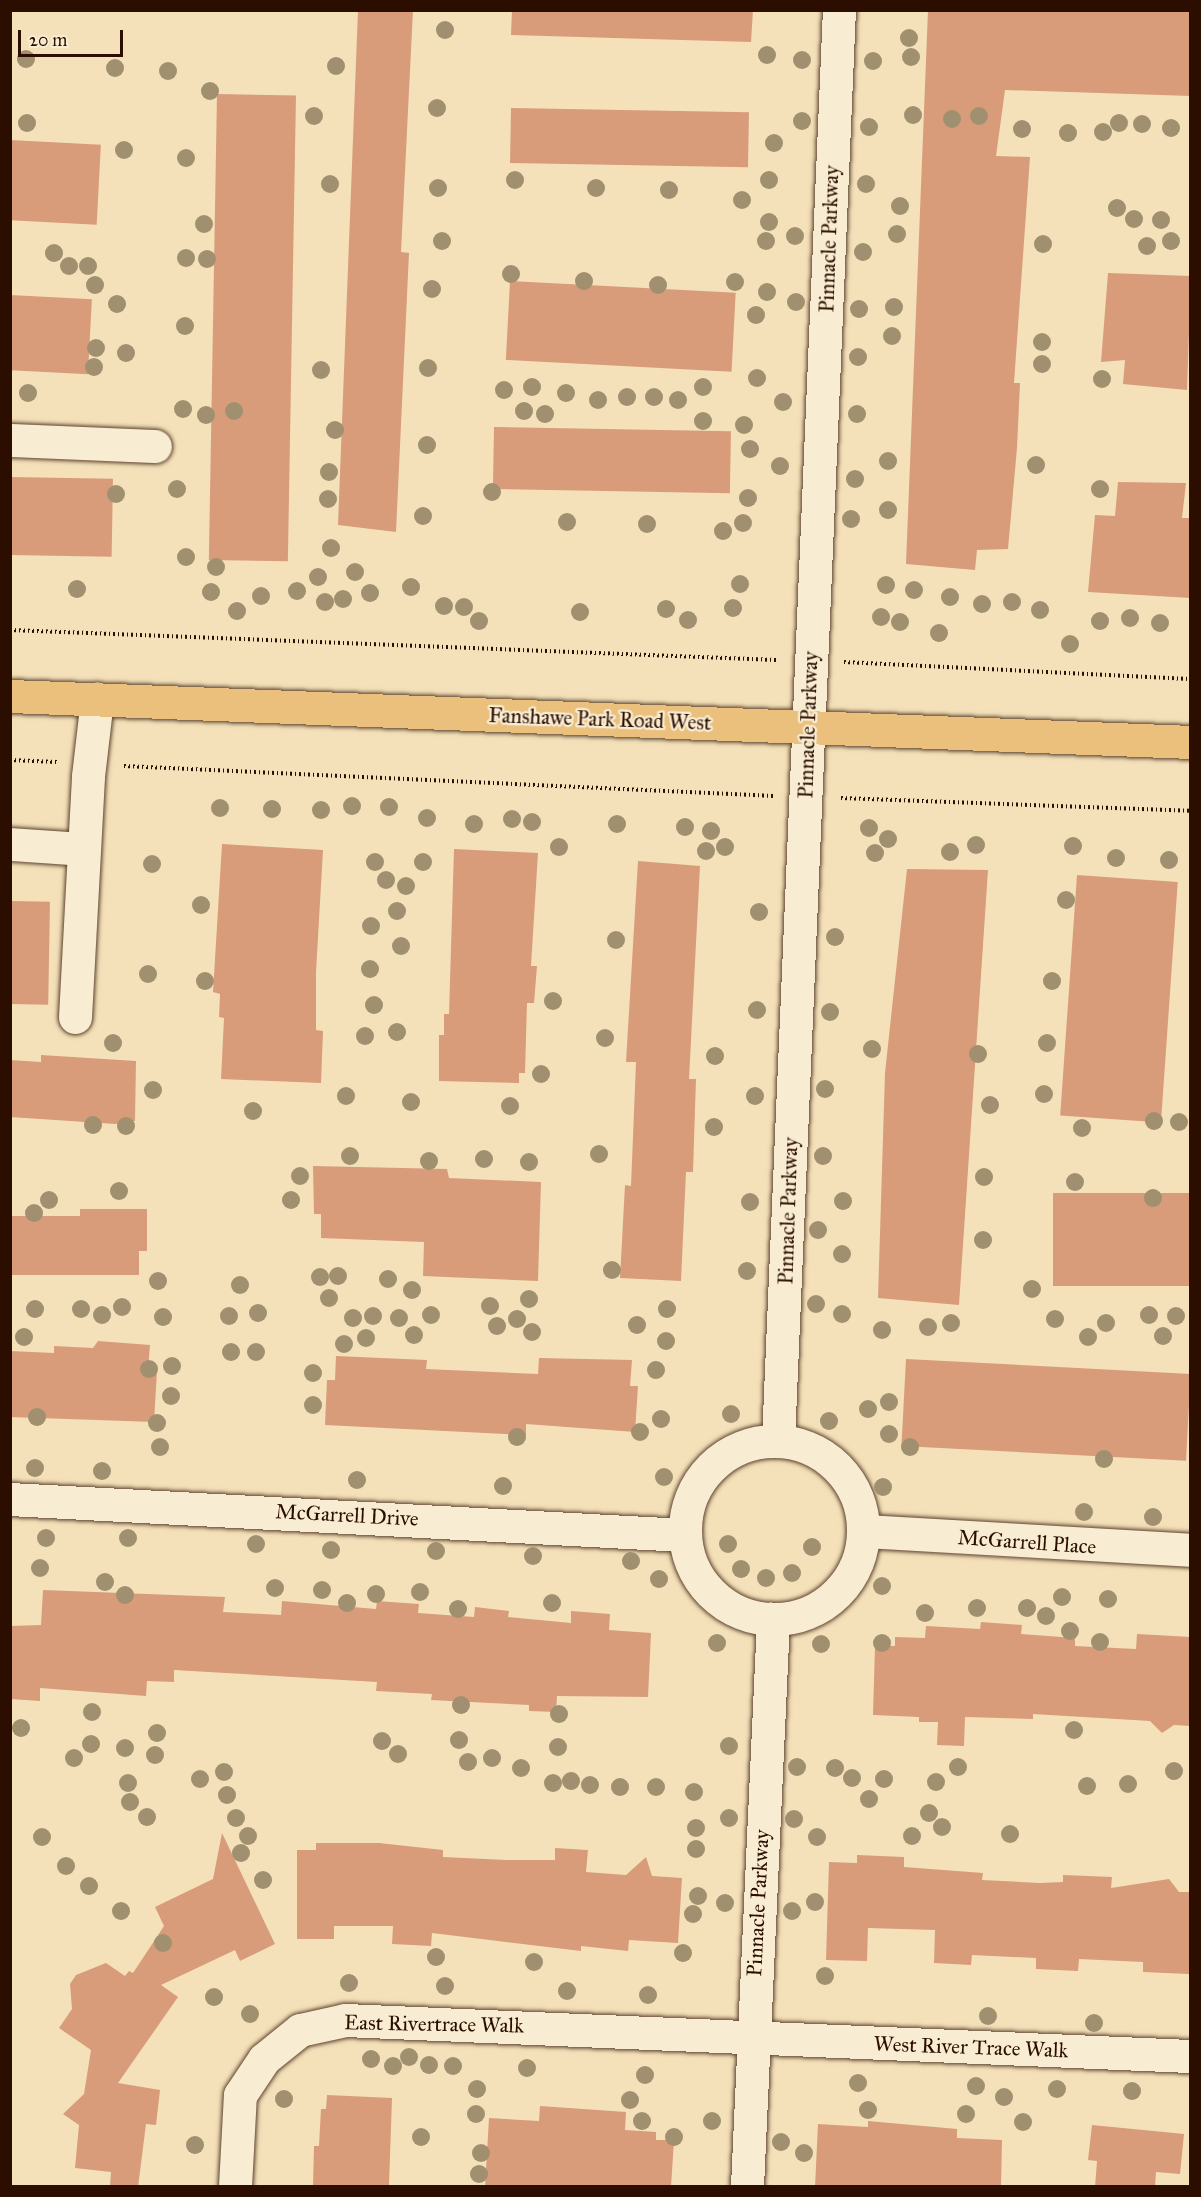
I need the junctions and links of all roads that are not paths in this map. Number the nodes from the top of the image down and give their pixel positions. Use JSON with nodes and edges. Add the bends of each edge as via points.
{"nodes":[{"id":1,"x":839,"y":10,"type":"edge"},
{"id":2,"x":10,"y":440,"type":"edge"},
{"id":3,"x":155,"y":446,"type":"dead end"},
{"id":4,"x":10,"y":696,"type":"edge"},
{"id":5,"x":97,"y":699,"type":"junction"},
{"id":6,"x":808,"y":727,"type":"junction"},
{"id":7,"x":1191,"y":742,"type":"edge"},
{"id":8,"x":10,"y":844,"type":"edge"},
{"id":9,"x":84,"y":849,"type":"junction"},
{"id":10,"x":75,"y":1017,"type":"dead end"},
{"id":11,"x":778,"y":1440,"type":"junction"},
{"id":12,"x":10,"y":1499,"type":"edge"},
{"id":13,"x":864,"y":1531,"type":"junction"},
{"id":14,"x":684,"y":1535,"type":"junction"},
{"id":15,"x":1191,"y":1550,"type":"edge"},
{"id":16,"x":773,"y":1619,"type":"junction"},
{"id":17,"x":751,"y":2038,"type":"junction"},
{"id":18,"x":1191,"y":2056,"type":"edge"},
{"id":19,"x":235,"y":2187,"type":"edge"},
{"id":20,"x":747,"y":2187,"type":"edge"}],
"edges":[{"from":1,"to":6,"type":"street","name":"Pinnacle Parkway"},
{"from":2,"to":3,"type":"street"},
{"from":4,"to":5,"type":"main road","name":"Fanshawe Park Road West"},
{"from":5,"to":6,"type":"main road","name":"Fanshawe Park Road West"},
{"from":5,"to":9,"type":"street"},
{"from":6,"to":7,"type":"main road","name":"Fanshawe Park Road West"},
{"from":6,"to":11,"type":"street","name":"Pinnacle Parkway"},
{"from":8,"to":9,"type":"street"},
{"from":9,"to":10,"type":"street"},
{"from":11,"to":13,"type":"street","via":[[818,1452],[842,1471],[859,1500]]},
{"from":11,"to":14,"type":"street","via":[[754,1442],[714,1462],[695,1486]]},
{"from":12,"to":14,"type":"street","name":"McGarrell Drive"},
{"from":13,"to":15,"type":"street","name":"McGarrell Place"},
{"from":13,"to":16,"type":"street","via":[[853,1573],[833,1597],[803,1614]]},
{"from":14,"to":16,"type":"street","via":[[695,1573],[715,1597],[735,1611]]},
{"from":16,"to":17,"type":"street","name":"Pinnacle Parkway"},
{"from":17,"to":18,"type":"street","name":"West River Trace Walk"},
{"from":17,"to":19,"type":"street","name":"East Rivertrace Walk","via":[[417,2020],[345,2020],[300,2030],[264,2059],[240,2095]]},
{"from":17,"to":20,"type":"street","name":"Pinnacle Parkway"}]}
